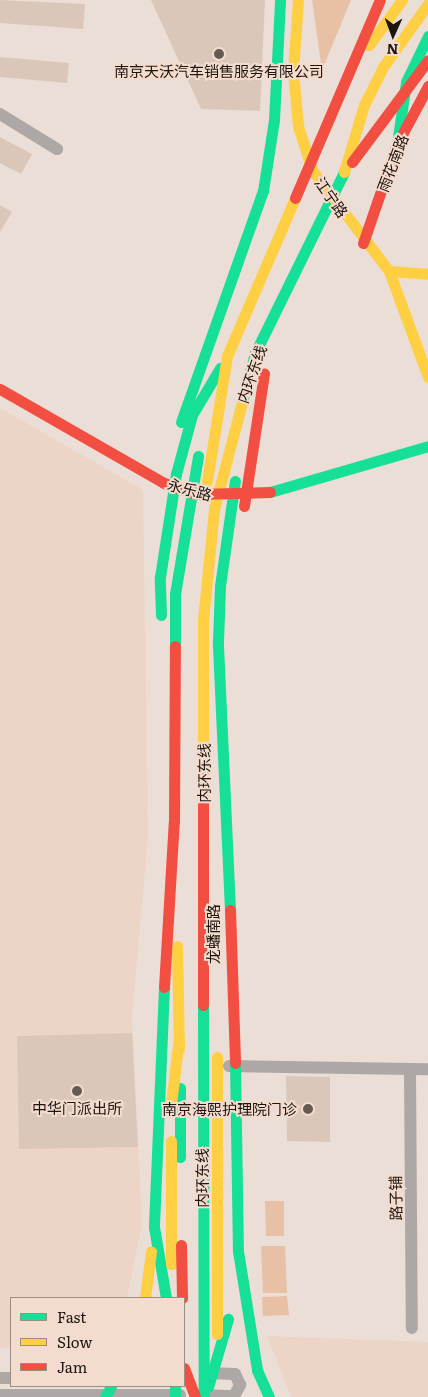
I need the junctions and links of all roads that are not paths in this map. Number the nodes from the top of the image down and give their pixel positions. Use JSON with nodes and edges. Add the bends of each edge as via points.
{"nodes":[{"id":1,"x":280,"y":0,"type":"edge"},
{"id":2,"x":298,"y":0,"type":"edge"},
{"id":3,"x":380,"y":0,"type":"edge"},
{"id":4,"x":402,"y":0,"type":"edge"},
{"id":5,"x":428,"y":4,"type":"edge"},
{"id":6,"x":428,"y":36,"type":"edge"},
{"id":7,"x":428,"y":60,"type":"edge"},
{"id":8,"x":350,"y":73,"type":"junction"},
{"id":9,"x":428,"y":86,"type":"edge"},
{"id":10,"x":0,"y":114,"type":"edge"},
{"id":11,"x":397,"y":144,"type":"junction"},
{"id":12,"x":57,"y":149,"type":"dead end"},
{"id":13,"x":343,"y":175,"type":"junction"},
{"id":14,"x":363,"y":243,"type":"junction"},
{"id":15,"x":389,"y":271,"type":"junction"},
{"id":16,"x":428,"y":274,"type":"edge"},
{"id":17,"x":285,"y":294,"type":"junction"},
{"id":18,"x":278,"y":338,"type":"dead end"},
{"id":19,"x":226,"y":356,"type":"junction"},
{"id":20,"x":271,"y":356,"type":"dead end"},
{"id":21,"x":264,"y":373,"type":"junction"},
{"id":22,"x":428,"y":377,"type":"edge"},
{"id":23,"x":0,"y":389,"type":"edge"},
{"id":24,"x":428,"y":446,"type":"edge"},
{"id":25,"x":196,"y":494,"type":"junction"},
{"id":26,"x":224,"y":497,"type":"junction"},
{"id":27,"x":160,"y":577,"type":"junction"},
{"id":28,"x":161,"y":626,"type":"dead end"},
{"id":29,"x":161,"y":646,"type":"dead end"},
{"id":30,"x":214,"y":747,"type":"junction"},
{"id":31,"x":175,"y":994,"type":"junction"},
{"id":32,"x":179,"y":1038,"type":"junction"},
{"id":33,"x":213,"y":1041,"type":"junction"},
{"id":34,"x":219,"y":1066,"type":"junction"},
{"id":35,"x":410,"y":1069,"type":"junction"},
{"id":36,"x":428,"y":1069,"type":"edge"},
{"id":37,"x":154,"y":1228,"type":"junction"},
{"id":38,"x":238,"y":1251,"type":"junction"},
{"id":39,"x":145,"y":1297,"type":"edge"},
{"id":40,"x":166,"y":1297,"type":"edge"},
{"id":41,"x":172,"y":1297,"type":"edge"},
{"id":42,"x":182,"y":1297,"type":"edge"},
{"id":43,"x":190,"y":1325,"type":"dead end"},
{"id":44,"x":412,"y":1328,"type":"dead end"},
{"id":45,"x":190,"y":1354,"type":"dead end"},
{"id":46,"x":185,"y":1371,"type":"edge"},
{"id":47,"x":185,"y":1372,"type":"edge"},
{"id":48,"x":208,"y":1373,"type":"junction"},
{"id":49,"x":172,"y":1391,"type":"edge"},
{"id":50,"x":0,"y":1396,"type":"edge"},
{"id":51,"x":190,"y":1397,"type":"edge"},
{"id":52,"x":195,"y":1397,"type":"edge"},
{"id":53,"x":204,"y":1397,"type":"edge"},
{"id":54,"x":218,"y":1397,"type":"edge"},
{"id":55,"x":269,"y":1397,"type":"edge"}],
"edges":[{"from":1,"to":27,"type":"main road","via":[[274,120],[263,192],[176,436],[164,503]]},
{"from":2,"to":14,"type":"main road","name":"江宁路","via":[[293,71],[298,126],[312,170]]},
{"from":3,"to":8,"type":"main road"},
{"from":4,"to":8,"type":"main road"},
{"from":5,"to":13,"type":"main road","via":[[383,67],[364,105]]},
{"from":6,"to":11,"type":"main road","via":[[406,82]]},
{"from":7,"to":13,"type":"main road"},
{"from":8,"to":19,"type":"main road","name":"内环东线"},
{"from":9,"to":11,"type":"main road","name":"雨花南路"},
{"from":10,"to":12,"type":"street"},
{"from":11,"to":14,"type":"main road","name":"雨花南路"},
{"from":13,"to":17,"type":"main road","name":"内环东线"},
{"from":14,"to":15,"type":"main road","name":"江宁路"},
{"from":15,"to":16,"type":"main road"},
{"from":15,"to":22,"type":"main road","name":"江宁路"},
{"from":17,"to":18,"type":"main road"},
{"from":17,"to":53,"type":"main road","name":"内环东线","via":[[255,353],[216,499],[206,561]]},
{"from":19,"to":27,"type":"main road","via":[[192,416],[176,474]]},
{"from":19,"to":37,"type":"main road","via":[[186,506],[175,594],[174,821],[160,1018]]},
{"from":19,"to":43,"type":"main road","name":"内环东线","via":[[196,554],[189,1074]]},
{"from":20,"to":21,"type":"main road"},
{"from":21,"to":30,"type":"main road","via":[[234,588],[227,680]]},
{"from":21,"to":38,"type":"main road","via":[[237,469],[220,586]]},
{"from":23,"to":25,"type":"main road","name":"永乐路","via":[[164,483]]},
{"from":24,"to":26,"type":"main road","name":"永乐路","via":[[325,479],[264,494]]},
{"from":25,"to":26,"type":"main road","name":"永乐路"},
{"from":25,"to":31,"type":"main road","via":[[183,585]]},
{"from":26,"to":30,"type":"main road","name":"龙蟠南路","via":[[210,633]]},
{"from":27,"to":28,"type":"main road"},
{"from":29,"to":31,"type":"main road","via":[[164,942]]},
{"from":30,"to":33,"type":"main road","name":"龙蟠南路"},
{"from":31,"to":32,"type":"main road"},
{"from":32,"to":41,"type":"main road","via":[[171,1088]]},
{"from":32,"to":42,"type":"main road"},
{"from":33,"to":34,"type":"main road"},
{"from":33,"to":48,"type":"main road","name":"龙蟠南路"},
{"from":34,"to":35,"type":"street"},
{"from":34,"to":54,"type":"main road"},
{"from":35,"to":36,"type":"street"},
{"from":35,"to":44,"type":"street","name":"路子铺"},
{"from":37,"to":39,"type":"main road"},
{"from":37,"to":40,"type":"main road"},
{"from":38,"to":53,"type":"main road","via":[[226,1336]]},
{"from":38,"to":55,"type":"main road","via":[[257,1370]]},
{"from":45,"to":51,"type":"main road"},
{"from":46,"to":52,"type":"main road"},
{"from":47,"to":48,"type":"street"},
{"from":48,"to":49,"type":"street","via":[[235,1374],[240,1379],[238,1392],[234,1396]]},
{"from":49,"to":50,"type":"street"}]}
